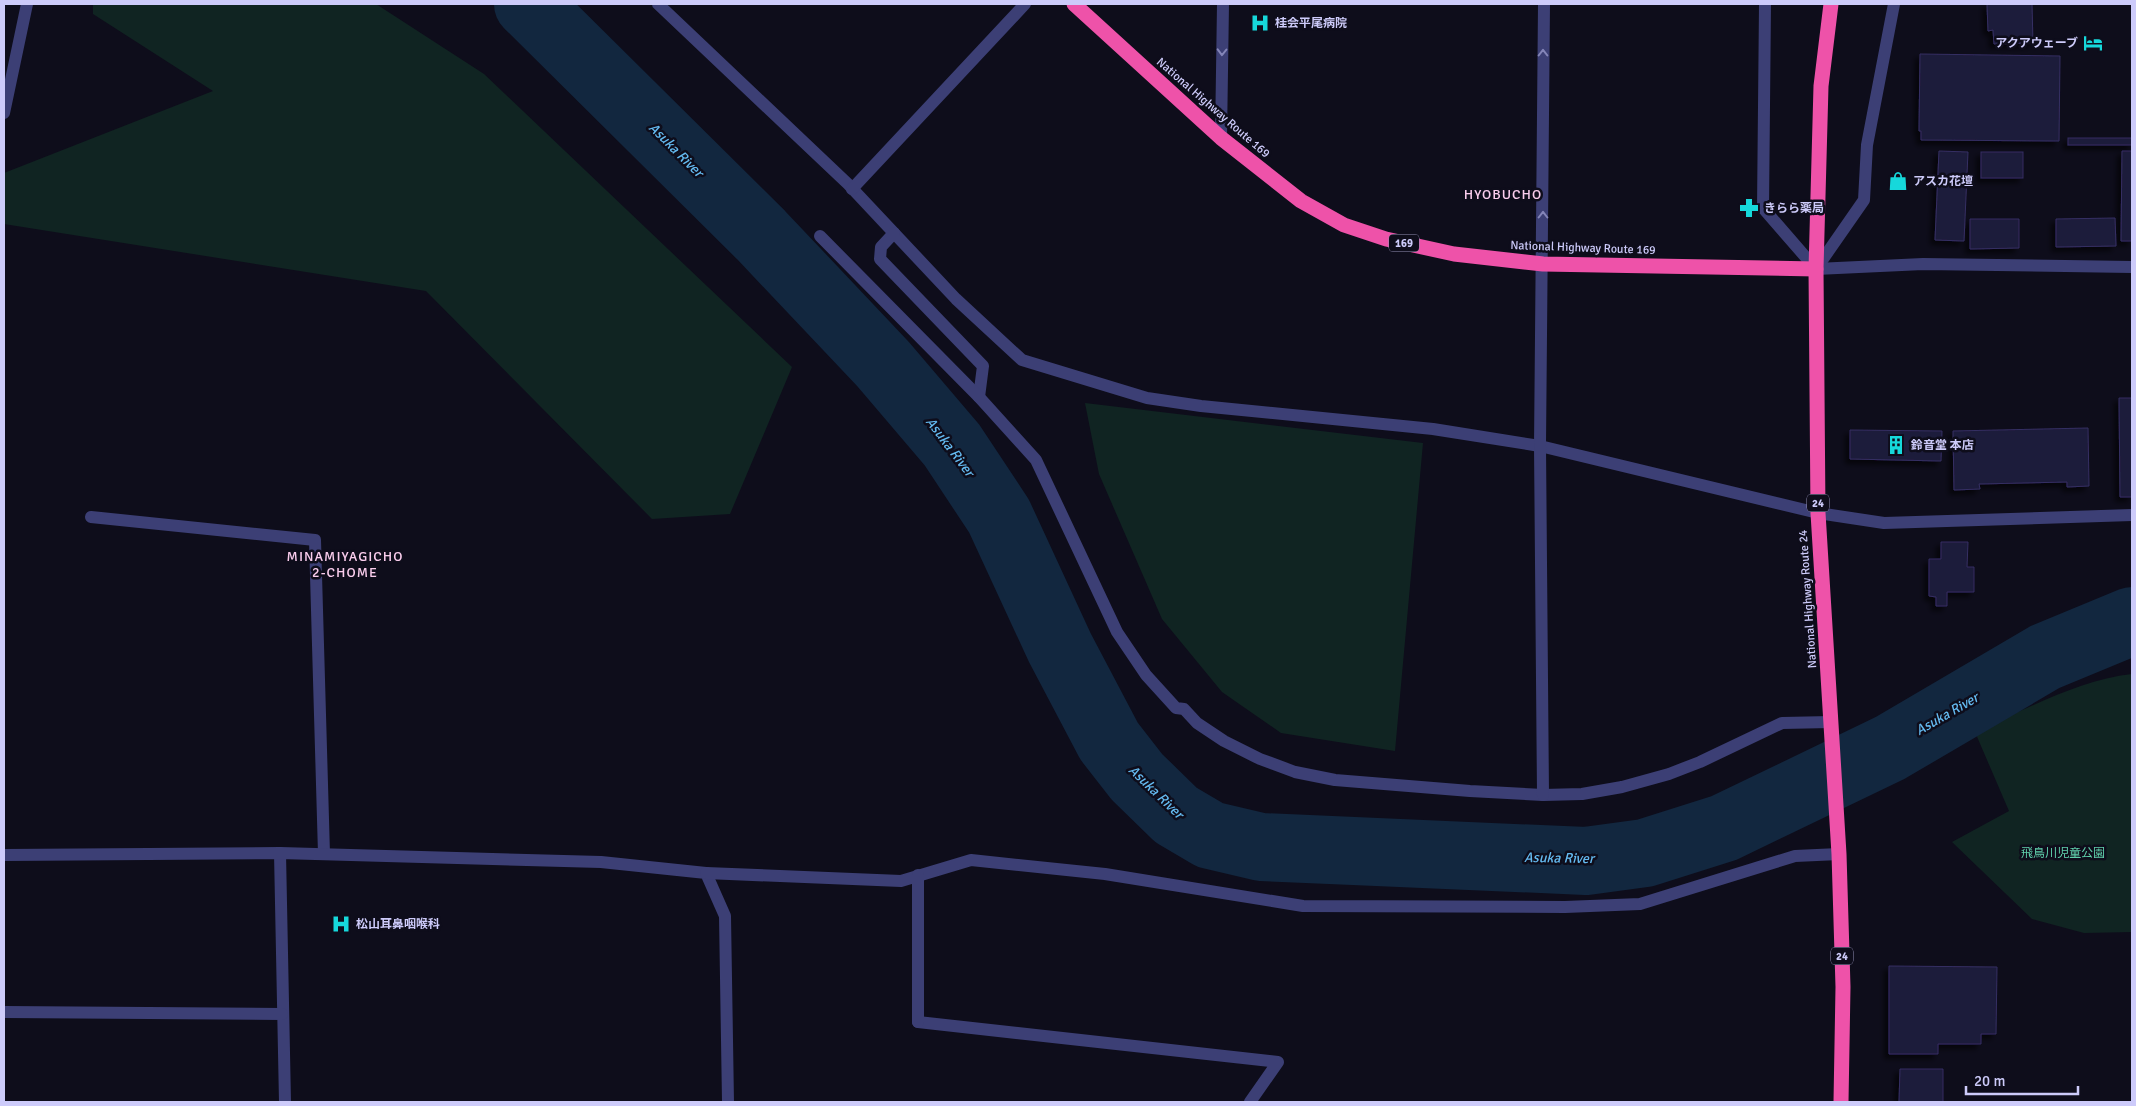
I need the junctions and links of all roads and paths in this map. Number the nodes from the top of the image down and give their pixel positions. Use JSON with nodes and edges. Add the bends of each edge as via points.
{"nodes":[{"id":1,"x":27,"y":4,"type":"edge"},
{"id":2,"x":658,"y":4,"type":"edge"},
{"id":3,"x":1025,"y":4,"type":"edge"},
{"id":4,"x":1074,"y":4,"type":"edge"},
{"id":5,"x":1223,"y":4,"type":"edge"},
{"id":6,"x":1544,"y":4,"type":"edge"},
{"id":7,"x":1765,"y":4,"type":"edge"},
{"id":8,"x":1831,"y":4,"type":"edge"},
{"id":9,"x":1894,"y":4,"type":"edge"},
{"id":10,"x":4,"y":113,"type":"edge"},
{"id":11,"x":1221,"y":138,"type":"junction"},
{"id":12,"x":852,"y":189,"type":"junction"},
{"id":13,"x":894,"y":233,"type":"junction"},
{"id":14,"x":820,"y":236,"type":"dead end"},
{"id":15,"x":1543,"y":264,"type":"junction"},
{"id":16,"x":2132,"y":267,"type":"edge"},
{"id":17,"x":1816,"y":269,"type":"junction"},
{"id":18,"x":979,"y":397,"type":"junction"},
{"id":19,"x":1540,"y":446,"type":"junction"},
{"id":20,"x":1818,"y":513,"type":"junction"},
{"id":21,"x":2132,"y":515,"type":"edge"},
{"id":22,"x":91,"y":517,"type":"dead end"},
{"id":23,"x":1832,"y":729,"type":"junction"},
{"id":24,"x":1543,"y":794,"type":"junction"},
{"id":25,"x":280,"y":853,"type":"junction"},
{"id":26,"x":324,"y":854,"type":"junction"},
{"id":27,"x":1839,"y":854,"type":"junction"},
{"id":28,"x":4,"y":856,"type":"edge"},
{"id":29,"x":706,"y":873,"type":"junction"},
{"id":30,"x":918,"y":875,"type":"junction"},
{"id":31,"x":4,"y":1012,"type":"edge"},
{"id":32,"x":282,"y":1014,"type":"junction"},
{"id":33,"x":285,"y":1102,"type":"edge"},
{"id":34,"x":728,"y":1102,"type":"edge"},
{"id":35,"x":1250,"y":1102,"type":"edge"},
{"id":36,"x":1841,"y":1102,"type":"edge"}],
"edges":[{"from":1,"to":10,"type":"street"},
{"from":2,"to":12,"type":"street"},
{"from":3,"to":12,"type":"street"},
{"from":4,"to":11,"type":"highway","name":"National Highway Route 169","number":"169"},
{"from":5,"to":11,"type":"street","one_way":true},
{"from":15,"to":6,"type":"street","one_way":true},
{"from":7,"to":17,"type":"street","via":[[1763,208]]},
{"from":8,"to":17,"type":"highway","name":"National Highway Route 24","number":"24","via":[[1821,86]]},
{"from":9,"to":17,"type":"street","via":[[1867,145],[1864,200]]},
{"from":11,"to":15,"type":"highway","name":"National Highway Route 169","number":"169","via":[[1301,201],[1344,225],[1386,239],[1454,254]]},
{"from":12,"to":13,"type":"street"},
{"from":13,"to":18,"type":"street","via":[[881,247],[880,259],[983,366]]},
{"from":13,"to":19,"type":"street","via":[[1022,360],[1147,398],[1433,429]]},
{"from":14,"to":18,"type":"street"},
{"from":15,"to":17,"type":"highway","name":"National Highway Route 169","number":"169"},
{"from":15,"to":19,"type":"street"},
{"from":16,"to":17,"type":"street","via":[[1923,264]]},
{"from":17,"to":20,"type":"highway","name":"National Highway Route 24","number":"24"},
{"from":18,"to":24,"type":"street","via":[[1036,460],[1117,632],[1146,675],[1176,708],[1184,709],[1197,723],[1260,759],[1295,772],[1344,781]]},
{"from":19,"to":20,"type":"street"},
{"from":19,"to":24,"type":"street"},
{"from":20,"to":21,"type":"street","via":[[1884,523]]},
{"from":20,"to":23,"type":"highway","name":"National Highway Route 24","number":"24"},
{"from":22,"to":26,"type":"street","via":[[316,540]]},
{"from":23,"to":24,"type":"street","via":[[1782,723],[1669,774],[1582,794]]},
{"from":23,"to":27,"type":"highway","name":"National Highway Route 24","number":"24"},
{"from":25,"to":26,"type":"street"},
{"from":25,"to":28,"type":"street"},
{"from":25,"to":32,"type":"street"},
{"from":26,"to":29,"type":"street","via":[[601,862]]},
{"from":27,"to":30,"type":"street","via":[[1795,856],[1640,904],[1564,907],[1303,906],[1105,874],[971,860]]},
{"from":27,"to":36,"type":"highway","name":"National Highway Route 24","number":"24","via":[[1843,987]]},
{"from":29,"to":30,"type":"street","via":[[901,881]]},
{"from":29,"to":34,"type":"street","via":[[725,916]]},
{"from":30,"to":35,"type":"street","via":[[918,1022],[1278,1062]]},
{"from":31,"to":32,"type":"street"},
{"from":32,"to":33,"type":"street"}]}
